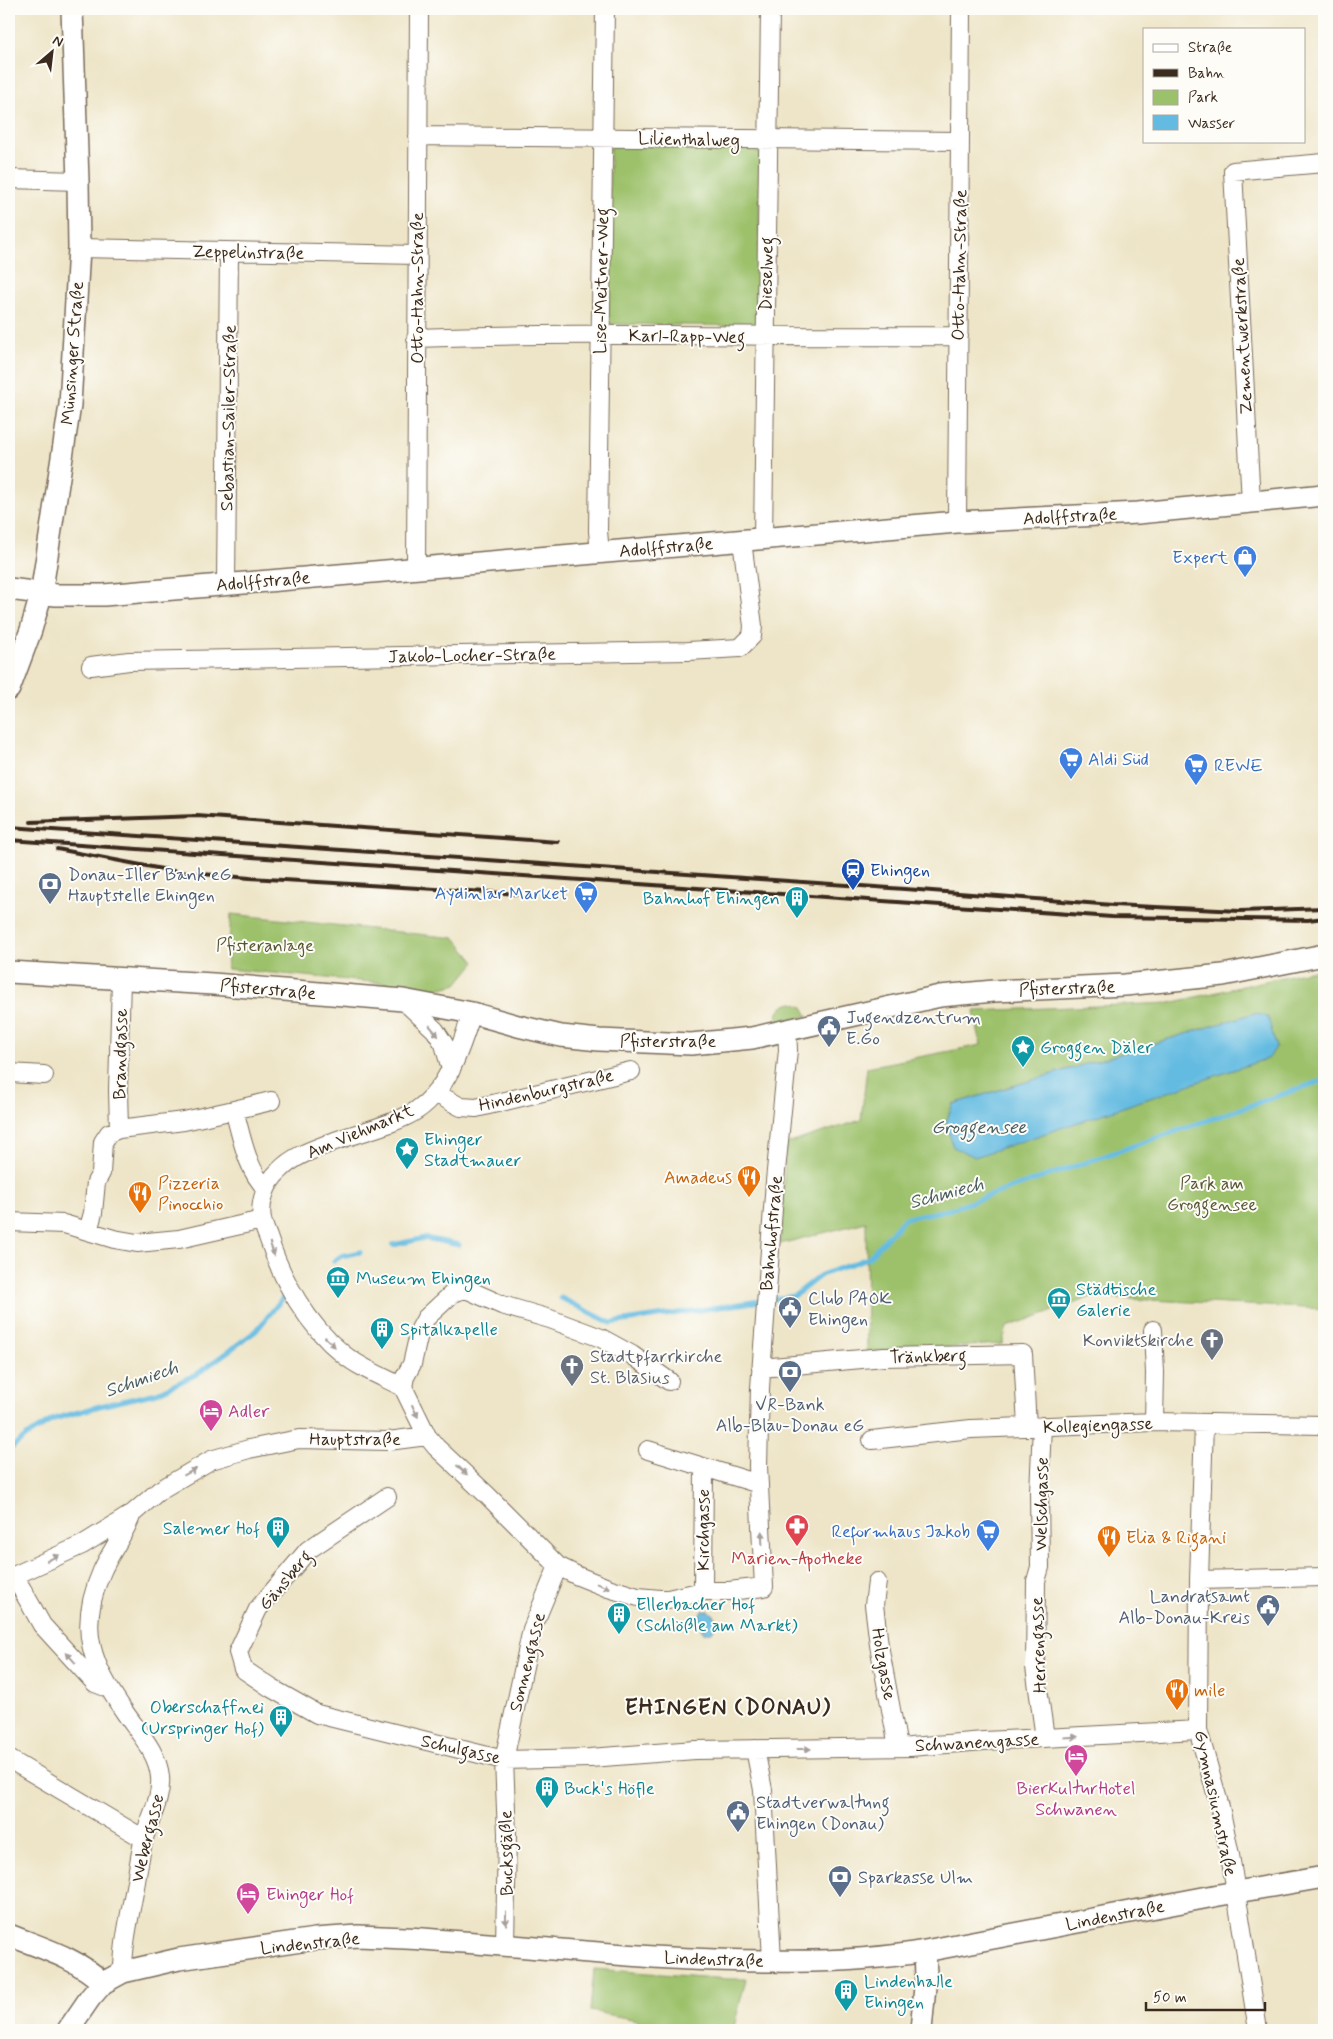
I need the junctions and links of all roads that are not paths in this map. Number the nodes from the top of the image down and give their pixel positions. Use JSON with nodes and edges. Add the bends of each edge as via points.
{"nodes":[{"id":1,"x":72,"y":9,"type":"edge"},
{"id":2,"x":419,"y":9,"type":"edge"},
{"id":3,"x":605,"y":9,"type":"edge"},
{"id":4,"x":770,"y":9,"type":"edge"},
{"id":5,"x":961,"y":9,"type":"edge"},
{"id":6,"x":418,"y":136,"type":"junction"},
{"id":7,"x":603,"y":138,"type":"junction"},
{"id":8,"x":768,"y":140,"type":"junction"},
{"id":9,"x":960,"y":141,"type":"junction"},
{"id":10,"x":1324,"y":163,"type":"edge"},
{"id":11,"x":9,"y":179,"type":"edge"},
{"id":12,"x":78,"y":181,"type":"junction"},
{"id":13,"x":79,"y":248,"type":"junction"},
{"id":14,"x":229,"y":252,"type":"junction"},
{"id":15,"x":417,"y":255,"type":"junction"},
{"id":16,"x":601,"y":334,"type":"junction"},
{"id":17,"x":959,"y":336,"type":"junction"},
{"id":18,"x":765,"y":337,"type":"junction"},
{"id":19,"x":416,"y":338,"type":"junction"},
{"id":20,"x":1324,"y":496,"type":"edge"},
{"id":21,"x":1251,"y":502,"type":"junction"},
{"id":22,"x":957,"y":522,"type":"junction"},
{"id":23,"x":763,"y":539,"type":"junction"},
{"id":24,"x":742,"y":541,"type":"junction"},
{"id":25,"x":600,"y":552,"type":"junction"},
{"id":26,"x":416,"y":568,"type":"junction"},
{"id":27,"x":226,"y":585,"type":"junction"},
{"id":28,"x":9,"y":589,"type":"edge"},
{"id":29,"x":41,"y":594,"type":"junction"},
{"id":30,"x":91,"y":666,"type":"dead end"},
{"id":31,"x":9,"y":690,"type":"edge"},
{"id":32,"x":1324,"y":955,"type":"edge"},
{"id":33,"x":9,"y":972,"type":"edge"},
{"id":34,"x":121,"y":979,"type":"junction"},
{"id":35,"x":402,"y":1000,"type":"junction"},
{"id":36,"x":472,"y":1013,"type":"junction"},
{"id":37,"x":787,"y":1029,"type":"junction"},
{"id":38,"x":451,"y":1070,"type":"junction"},
{"id":39,"x":631,"y":1071,"type":"dead end"},
{"id":40,"x":9,"y":1073,"type":"edge"},
{"id":41,"x":44,"y":1075,"type":"dead end"},
{"id":42,"x":435,"y":1093,"type":"junction"},
{"id":43,"x":271,"y":1101,"type":"dead end"},
{"id":44,"x":234,"y":1110,"type":"junction"},
{"id":45,"x":120,"y":1129,"type":"junction"},
{"id":46,"x":266,"y":1188,"type":"junction"},
{"id":47,"x":262,"y":1220,"type":"junction"},
{"id":48,"x":9,"y":1222,"type":"edge"},
{"id":49,"x":88,"y":1231,"type":"junction"},
{"id":50,"x":1152,"y":1330,"type":"dead end"},
{"id":51,"x":761,"y":1368,"type":"junction"},
{"id":52,"x":668,"y":1381,"type":"dead end"},
{"id":53,"x":402,"y":1387,"type":"junction"},
{"id":54,"x":1154,"y":1422,"type":"junction"},
{"id":55,"x":1204,"y":1424,"type":"junction"},
{"id":56,"x":1324,"y":1425,"type":"edge"},
{"id":57,"x":1035,"y":1427,"type":"junction"},
{"id":58,"x":428,"y":1436,"type":"junction"},
{"id":59,"x":872,"y":1440,"type":"dead end"},
{"id":60,"x":648,"y":1450,"type":"dead end"},
{"id":61,"x":704,"y":1468,"type":"junction"},
{"id":62,"x":759,"y":1484,"type":"junction"},
{"id":63,"x":387,"y":1497,"type":"dead end"},
{"id":64,"x":132,"y":1514,"type":"junction"},
{"id":65,"x":558,"y":1566,"type":"junction"},
{"id":66,"x":1324,"y":1577,"type":"edge"},
{"id":67,"x":12,"y":1578,"type":"edge"},
{"id":68,"x":1199,"y":1580,"type":"junction"},
{"id":69,"x":877,"y":1582,"type":"dead end"},
{"id":70,"x":1036,"y":1582,"type":"joint"},
{"id":71,"x":703,"y":1591,"type":"junction"},
{"id":72,"x":243,"y":1668,"type":"joint"},
{"id":73,"x":108,"y":1688,"type":"junction"},
{"id":74,"x":1198,"y":1730,"type":"junction"},
{"id":75,"x":1045,"y":1738,"type":"junction"},
{"id":76,"x":898,"y":1747,"type":"junction"},
{"id":77,"x":695,"y":1750,"type":"joint"},
{"id":78,"x":755,"y":1750,"type":"junction"},
{"id":79,"x":9,"y":1759,"type":"edge"},
{"id":80,"x":504,"y":1760,"type":"junction"},
{"id":81,"x":144,"y":1839,"type":"junction"},
{"id":82,"x":1324,"y":1876,"type":"edge"},
{"id":83,"x":1235,"y":1892,"type":"junction"},
{"id":84,"x":9,"y":1935,"type":"edge"},
{"id":85,"x":505,"y":1945,"type":"junction"},
{"id":86,"x":926,"y":1951,"type":"junction"},
{"id":87,"x":772,"y":1962,"type":"junction"},
{"id":88,"x":123,"y":1972,"type":"junction"},
{"id":89,"x":103,"y":1983,"type":"junction"},
{"id":90,"x":68,"y":2030,"type":"edge"},
{"id":91,"x":921,"y":2030,"type":"edge"},
{"id":92,"x":1258,"y":2030,"type":"edge"}],
"edges":[{"from":1,"to":12,"type":"street","name":"Münsinger Straße"},
{"from":2,"to":6,"type":"street","name":"Otto-Hahn-Straße"},
{"from":3,"to":7,"type":"street","name":"Lise-Meitner-Weg"},
{"from":4,"to":8,"type":"street","name":"Dieselweg"},
{"from":5,"to":9,"type":"street","name":"Otto-Hahn-Straße"},
{"from":6,"to":7,"type":"street","name":"Lilienthalweg"},
{"from":6,"to":15,"type":"street","name":"Otto-Hahn-Straße"},
{"from":7,"to":8,"type":"street","name":"Lilienthalweg"},
{"from":7,"to":16,"type":"street","name":"Lise-Meitner-Weg"},
{"from":8,"to":9,"type":"street","name":"Lilienthalweg"},
{"from":8,"to":18,"type":"street","name":"Dieselweg"},
{"from":9,"to":17,"type":"street","name":"Otto-Hahn-Straße"},
{"from":10,"to":21,"type":"street","name":"Zementwerkstraße","via":[[1233,171]]},
{"from":11,"to":12,"type":"street"},
{"from":12,"to":13,"type":"street","name":"Münsinger Straße"},
{"from":13,"to":14,"type":"street","name":"Zeppelinstraße"},
{"from":13,"to":29,"type":"street","name":"Münsinger Straße","via":[[70,405]]},
{"from":14,"to":15,"type":"street","name":"Zeppelinstraße"},
{"from":14,"to":27,"type":"street","name":"Sebastian-Sailer-Straße"},
{"from":15,"to":19,"type":"street","name":"Otto-Hahn-Straße"},
{"from":16,"to":18,"type":"street","name":"Karl-Rapp-Weg"},
{"from":16,"to":19,"type":"street","name":"Karl-Rapp-Weg"},
{"from":16,"to":25,"type":"street","name":"Lise-Meitner-Weg"},
{"from":17,"to":18,"type":"street","name":"Karl-Rapp-Weg"},
{"from":17,"to":22,"type":"street","name":"Otto-Hahn-Straße"},
{"from":18,"to":23,"type":"street","name":"Dieselweg"},
{"from":19,"to":26,"type":"street","name":"Otto-Hahn-Straße"},
{"from":20,"to":21,"type":"street","name":"Adolffstraße"},
{"from":21,"to":22,"type":"street","name":"Adolffstraße"},
{"from":22,"to":23,"type":"street","name":"Adolffstraße"},
{"from":23,"to":24,"type":"street","name":"Adolffstraße"},
{"from":24,"to":25,"type":"street","name":"Adolffstraße"},
{"from":24,"to":30,"type":"street","name":"Jakob-Locher-Straße","via":[[753,626],[752,636],[740,648],[129,662]]},
{"from":25,"to":26,"type":"street","name":"Adolffstraße"},
{"from":26,"to":27,"type":"street","name":"Adolffstraße"},
{"from":27,"to":29,"type":"street","name":"Adolffstraße","via":[[104,595]]},
{"from":28,"to":29,"type":"street","name":"Adolffstraße"},
{"from":29,"to":31,"type":"street","name":"Münsinger Straße"},
{"from":32,"to":37,"type":"street","name":"Pfisterstraße","via":[[1222,974],[1135,984],[940,996]]},
{"from":33,"to":34,"type":"street","name":"Pfisterstraße"},
{"from":34,"to":35,"type":"street","name":"Pfisterstraße"},
{"from":34,"to":45,"type":"street","name":"Brandgasse"},
{"from":35,"to":36,"type":"street","name":"Pfisterstraße"},
{"from":35,"to":38,"type":"street","one_way":true,"via":[[435,1030],[444,1044]]},
{"from":36,"to":37,"type":"street","name":"Pfisterstraße","via":[[561,1036],[599,1040],[691,1044],[752,1038]]},
{"from":36,"to":38,"type":"street","name":"Am Viehmarkt"},
{"from":37,"to":51,"type":"street","name":"Bahnhofstraße","via":[[788,1050]]},
{"from":38,"to":42,"type":"street","name":"Am Viehmarkt"},
{"from":39,"to":42,"type":"street","name":"Hindenburgstraße","via":[[476,1108],[461,1108]]},
{"from":40,"to":41,"type":"street"},
{"from":42,"to":46,"type":"street","name":"Am Viehmarkt","via":[[416,1111],[312,1149],[290,1161]]},
{"from":43,"to":44,"type":"street"},
{"from":44,"to":45,"type":"street","via":[[184,1121]]},
{"from":44,"to":46,"type":"street","via":[[253,1170]]},
{"from":45,"to":49,"type":"street","via":[[109,1133],[103,1142],[101,1173],[96,1182]]},
{"from":46,"to":47,"type":"street","name":"Am Viehmarkt"},
{"from":47,"to":49,"type":"street","via":[[179,1239],[136,1243]]},
{"from":47,"to":53,"type":"street","one_way":true,"via":[[276,1262],[321,1333],[344,1354]]},
{"from":48,"to":49,"type":"street","via":[[64,1224]]},
{"from":50,"to":54,"type":"street"},
{"from":51,"to":57,"type":"street","name":"Tränkberg","via":[[884,1357],[1023,1354]]},
{"from":51,"to":62,"type":"street","name":"Bahnhofstraße"},
{"from":52,"to":53,"type":"street","via":[[601,1338],[466,1289],[454,1292],[426,1318]]},
{"from":53,"to":58,"type":"street","one_way":true},
{"from":54,"to":55,"type":"street","name":"Kollegiengasse"},
{"from":54,"to":57,"type":"street","name":"Kollegiengasse"},
{"from":55,"to":56,"type":"street","name":"Kollegiengasse"},
{"from":55,"to":68,"type":"street","name":"Gymnasiumstraße"},
{"from":57,"to":59,"type":"street","name":"Kollegiengasse","via":[[971,1429]]},
{"from":57,"to":70,"type":"street","name":"Welschgasse","via":[[1040,1567]]},
{"from":64,"to":58,"type":"street","name":"Hauptstraße","one_way":true,"via":[[160,1490],[211,1460],[249,1449],[299,1439],[388,1441]]},
{"from":58,"to":65,"type":"street","one_way":true},
{"from":60,"to":61,"type":"street","name":"Kirchgasse"},
{"from":61,"to":62,"type":"street","name":"Kirchgasse"},
{"from":61,"to":71,"type":"street","name":"Kirchgasse"},
{"from":71,"to":62,"type":"street","name":"Bahnhofstraße","one_way":true,"via":[[764,1586]]},
{"from":63,"to":72,"type":"street","name":"Gänsberg","via":[[304,1554],[258,1609],[238,1652]]},
{"from":67,"to":64,"type":"street","name":"Hauptstraße","one_way":true,"via":[[82,1545]]},
{"from":64,"to":73,"type":"street","name":"Webergasse","via":[[125,1533],[103,1569],[88,1615],[88,1633],[94,1655]]},
{"from":65,"to":71,"type":"street","one_way":true,"via":[[638,1597],[668,1599]]},
{"from":65,"to":80,"type":"street","name":"Sonnengasse","via":[[532,1629]]},
{"from":66,"to":68,"type":"street"},
{"from":73,"to":67,"type":"street","name":"Webergasse","one_way":true,"via":[[95,1684],[42,1624]]},
{"from":68,"to":74,"type":"street","name":"Gymnasiumstraße"},
{"from":69,"to":76,"type":"street","name":"Holzgasse","via":[[874,1605],[878,1637]]},
{"from":70,"to":75,"type":"street","name":"Herrengasse","via":[[1035,1667]]},
{"from":72,"to":80,"type":"street","name":"Schulgasse","via":[[317,1714]]},
{"from":73,"to":81,"type":"street","name":"Webergasse","via":[[152,1751],[160,1776],[160,1789]]},
{"from":75,"to":74,"type":"street","name":"Schwanengasse","one_way":true},
{"from":74,"to":83,"type":"street","name":"Gymnasiumstraße","via":[[1220,1807]]},
{"from":75,"to":76,"type":"street","name":"Schwanengasse"},
{"from":78,"to":76,"type":"street","name":"Schwanengasse","one_way":true},
{"from":77,"to":78,"type":"street","name":"Schwanengasse"},
{"from":77,"to":80,"type":"street","name":"Schulgasse"},
{"from":78,"to":87,"type":"street","via":[[764,1790]]},
{"from":79,"to":81,"type":"street"},
{"from":80,"to":85,"type":"street","name":"Bucksgäßle","one_way":true,"via":[[507,1834]]},
{"from":81,"to":88,"type":"street","name":"Webergasse","via":[[123,1952]]},
{"from":82,"to":83,"type":"street","name":"Lindenstraße"},
{"from":83,"to":86,"type":"street","name":"Lindenstraße"},
{"from":83,"to":92,"type":"street","name":"Gymnasiumstraße"},
{"from":84,"to":89,"type":"street","via":[[75,1961]]},
{"from":85,"to":87,"type":"street","name":"Lindenstraße","via":[[682,1959]]},
{"from":85,"to":88,"type":"street","name":"Lindenstraße","via":[[392,1937],[315,1939],[179,1959]]},
{"from":86,"to":87,"type":"street","name":"Lindenstraße","via":[[888,1958]]},
{"from":86,"to":91,"type":"street"},
{"from":88,"to":89,"type":"street","name":"Lindenstraße"},
{"from":89,"to":90,"type":"street"}]}
